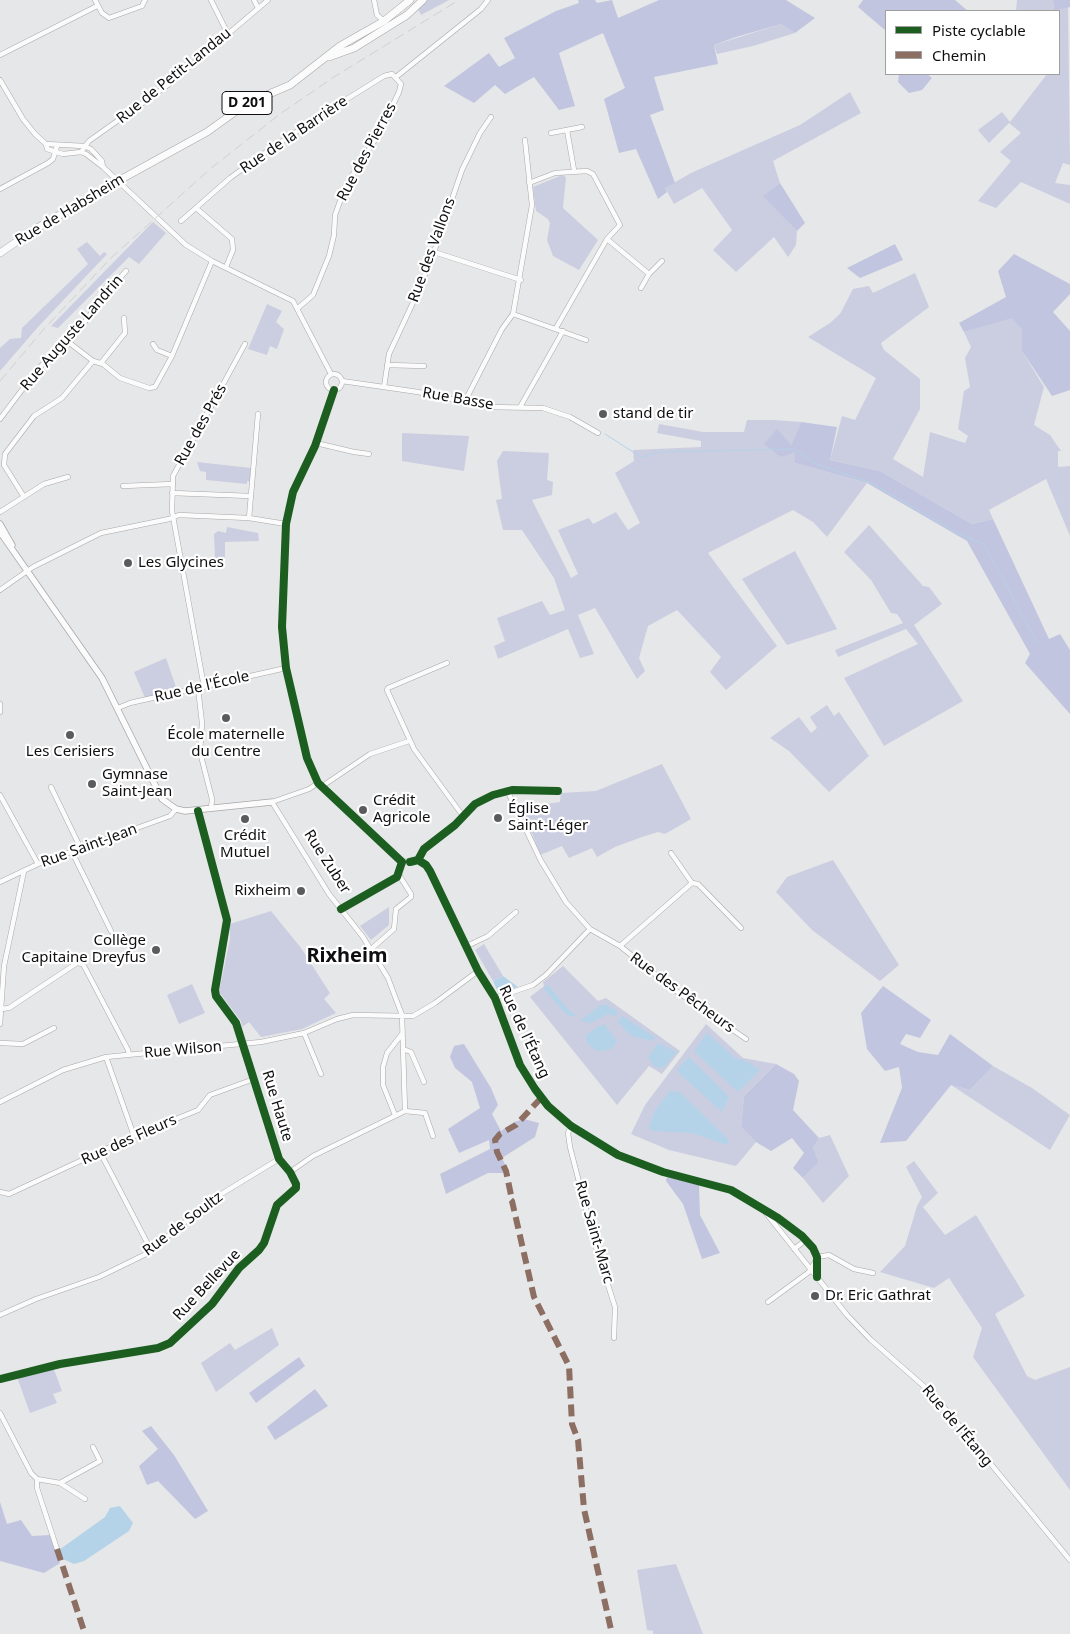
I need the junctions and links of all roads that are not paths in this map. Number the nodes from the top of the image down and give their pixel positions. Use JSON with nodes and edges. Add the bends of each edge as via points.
{"nodes":[{"id":1,"x":95,"y":0,"type":"edge"},
{"id":2,"x":145,"y":0,"type":"edge"},
{"id":3,"x":211,"y":0,"type":"edge"},
{"id":4,"x":254,"y":0,"type":"edge"},
{"id":5,"x":268,"y":0,"type":"edge"},
{"id":6,"x":374,"y":0,"type":"edge"},
{"id":7,"x":410,"y":0,"type":"edge"},
{"id":8,"x":423,"y":0,"type":"edge"},
{"id":9,"x":488,"y":0,"type":"edge"},
{"id":10,"x":97,"y":6,"type":"junction"},
{"id":11,"x":258,"y":8,"type":"junction"},
{"id":12,"x":384,"y":21,"type":"junction"},
{"id":13,"x":228,"y":34,"type":"junction"},
{"id":14,"x":0,"y":55,"type":"edge"},
{"id":15,"x":326,"y":58,"type":"junction"},
{"id":16,"x":396,"y":77,"type":"junction"},
{"id":17,"x":0,"y":80,"type":"edge"},
{"id":18,"x":491,"y":117,"type":"dead end"},
{"id":19,"x":582,"y":127,"type":"dead end"},
{"id":20,"x":567,"y":130,"type":"junction"},
{"id":21,"x":551,"y":133,"type":"dead end"},
{"id":22,"x":525,"y":140,"type":"dead end"},
{"id":23,"x":46,"y":144,"type":"junction"},
{"id":24,"x":57,"y":146,"type":"junction"},
{"id":25,"x":84,"y":146,"type":"junction"},
{"id":26,"x":81,"y":152,"type":"junction"},
{"id":27,"x":55,"y":153,"type":"junction"},
{"id":28,"x":104,"y":167,"type":"junction"},
{"id":29,"x":574,"y":170,"type":"junction"},
{"id":30,"x":118,"y":181,"type":"junction"},
{"id":31,"x":529,"y":183,"type":"junction"},
{"id":32,"x":0,"y":189,"type":"edge"},
{"id":33,"x":196,"y":208,"type":"junction"},
{"id":34,"x":181,"y":221,"type":"dead end"},
{"id":35,"x":607,"y":239,"type":"junction"},
{"id":36,"x":434,"y":252,"type":"junction"},
{"id":37,"x":0,"y":253,"type":"edge"},
{"id":38,"x":212,"y":261,"type":"junction"},
{"id":39,"x":662,"y":261,"type":"dead end"},
{"id":40,"x":226,"y":267,"type":"junction"},
{"id":41,"x":126,"y":272,"type":"dead end"},
{"id":42,"x":649,"y":274,"type":"junction"},
{"id":43,"x":521,"y":280,"type":"junction"},
{"id":44,"x":641,"y":288,"type":"dead end"},
{"id":45,"x":298,"y":308,"type":"junction"},
{"id":46,"x":513,"y":314,"type":"junction"},
{"id":47,"x":124,"y":318,"type":"dead end"},
{"id":48,"x":556,"y":328,"type":"junction"},
{"id":49,"x":563,"y":331,"type":"junction"},
{"id":50,"x":586,"y":340,"type":"dead end"},
{"id":51,"x":67,"y":341,"type":"junction"},
{"id":52,"x":153,"y":344,"type":"dead end"},
{"id":53,"x":245,"y":344,"type":"dead end"},
{"id":54,"x":172,"y":356,"type":"junction"},
{"id":55,"x":93,"y":361,"type":"junction"},
{"id":56,"x":101,"y":363,"type":"junction"},
{"id":57,"x":387,"y":364,"type":"junction"},
{"id":58,"x":424,"y":366,"type":"dead end"},
{"id":59,"x":332,"y":374,"type":"junction"},
{"id":60,"x":342,"y":381,"type":"junction"},
{"id":61,"x":384,"y":387,"type":"junction"},
{"id":62,"x":334,"y":390,"type":"junction"},
{"id":63,"x":464,"y":403,"type":"junction"},
{"id":64,"x":520,"y":407,"type":"junction"},
{"id":65,"x":258,"y":414,"type":"dead end"},
{"id":66,"x":0,"y":419,"type":"edge"},
{"id":67,"x":598,"y":433,"type":"dead end"},
{"id":68,"x":316,"y":443,"type":"junction"},
{"id":69,"x":369,"y":454,"type":"dead end"},
{"id":70,"x":68,"y":477,"type":"dead end"},
{"id":71,"x":173,"y":484,"type":"junction"},
{"id":72,"x":123,"y":486,"type":"dead end"},
{"id":73,"x":172,"y":493,"type":"junction"},
{"id":74,"x":251,"y":496,"type":"junction"},
{"id":75,"x":24,"y":497,"type":"junction"},
{"id":76,"x":1,"y":509,"type":"edge"},
{"id":77,"x":174,"y":517,"type":"junction"},
{"id":78,"x":250,"y":518,"type":"junction"},
{"id":79,"x":0,"y":524,"type":"edge"},
{"id":80,"x":286,"y":524,"type":"junction"},
{"id":81,"x":0,"y":532,"type":"edge"},
{"id":82,"x":16,"y":556,"type":"junction"},
{"id":83,"x":27,"y":572,"type":"junction"},
{"id":84,"x":0,"y":590,"type":"edge"},
{"id":85,"x":448,"y":663,"type":"dead end"},
{"id":86,"x":286,"y":668,"type":"junction"},
{"id":87,"x":204,"y":687,"type":"junction"},
{"id":88,"x":198,"y":688,"type":"junction"},
{"id":89,"x":0,"y":704,"type":"edge"},
{"id":90,"x":118,"y":708,"type":"junction"},
{"id":91,"x":0,"y":712,"type":"edge"},
{"id":92,"x":409,"y":740,"type":"junction"},
{"id":93,"x":320,"y":785,"type":"junction"},
{"id":94,"x":51,"y":786,"type":"dead end"},
{"id":95,"x":507,"y":790,"type":"junction"},
{"id":96,"x":558,"y":791,"type":"dead end"},
{"id":97,"x":0,"y":796,"type":"edge"},
{"id":98,"x":272,"y":802,"type":"junction"},
{"id":99,"x":176,"y":809,"type":"junction"},
{"id":100,"x":212,"y":809,"type":"junction"},
{"id":101,"x":198,"y":811,"type":"junction"},
{"id":102,"x":463,"y":816,"type":"junction"},
{"id":103,"x":81,"y":849,"type":"junction"},
{"id":104,"x":72,"y":852,"type":"junction"},
{"id":105,"x":671,"y":854,"type":"dead end"},
{"id":106,"x":418,"y":860,"type":"junction"},
{"id":107,"x":402,"y":862,"type":"junction"},
{"id":108,"x":38,"y":864,"type":"junction"},
{"id":109,"x":24,"y":871,"type":"junction"},
{"id":110,"x":399,"y":875,"type":"junction"},
{"id":111,"x":0,"y":882,"type":"edge"},
{"id":112,"x":692,"y":883,"type":"junction"},
{"id":113,"x":341,"y":908,"type":"junction"},
{"id":114,"x":516,"y":912,"type":"dead end"},
{"id":115,"x":741,"y":928,"type":"dead end"},
{"id":116,"x":590,"y":929,"type":"junction"},
{"id":117,"x":111,"y":931,"type":"dead end"},
{"id":118,"x":467,"y":946,"type":"junction"},
{"id":119,"x":620,"y":946,"type":"junction"},
{"id":120,"x":370,"y":950,"type":"junction"},
{"id":121,"x":478,"y":971,"type":"junction"},
{"id":122,"x":0,"y":998,"type":"edge"},
{"id":123,"x":495,"y":998,"type":"junction"},
{"id":124,"x":1,"y":1009,"type":"edge"},
{"id":125,"x":402,"y":1016,"type":"junction"},
{"id":126,"x":0,"y":1024,"type":"edge"},
{"id":127,"x":54,"y":1028,"type":"dead end"},
{"id":128,"x":304,"y":1033,"type":"junction"},
{"id":129,"x":402,"y":1034,"type":"junction"},
{"id":130,"x":746,"y":1039,"type":"dead end"},
{"id":131,"x":0,"y":1043,"type":"edge"},
{"id":132,"x":244,"y":1044,"type":"junction"},
{"id":133,"x":403,"y":1050,"type":"junction"},
{"id":134,"x":129,"y":1055,"type":"junction"},
{"id":135,"x":106,"y":1057,"type":"junction"},
{"id":136,"x":321,"y":1074,"type":"dead end"},
{"id":137,"x":254,"y":1079,"type":"junction"},
{"id":138,"x":424,"y":1082,"type":"dead end"},
{"id":139,"x":0,"y":1102,"type":"edge"},
{"id":140,"x":404,"y":1111,"type":"junction"},
{"id":141,"x":395,"y":1115,"type":"junction"},
{"id":142,"x":571,"y":1126,"type":"junction"},
{"id":143,"x":134,"y":1136,"type":"junction"},
{"id":144,"x":433,"y":1136,"type":"dead end"},
{"id":145,"x":100,"y":1152,"type":"junction"},
{"id":146,"x":279,"y":1159,"type":"junction"},
{"id":147,"x":290,"y":1172,"type":"junction"},
{"id":148,"x":0,"y":1192,"type":"edge"},
{"id":149,"x":765,"y":1212,"type":"junction"},
{"id":150,"x":806,"y":1240,"type":"junction"},
{"id":151,"x":794,"y":1249,"type":"junction"},
{"id":152,"x":151,"y":1250,"type":"junction"},
{"id":153,"x":816,"y":1257,"type":"junction"},
{"id":154,"x":815,"y":1262,"type":"junction"},
{"id":155,"x":811,"y":1270,"type":"junction"},
{"id":156,"x":873,"y":1273,"type":"dead end"},
{"id":157,"x":817,"y":1277,"type":"junction"},
{"id":158,"x":768,"y":1302,"type":"dead end"},
{"id":159,"x":0,"y":1315,"type":"edge"},
{"id":160,"x":614,"y":1338,"type":"dead end"},
{"id":161,"x":0,"y":1379,"type":"edge"},
{"id":162,"x":0,"y":1413,"type":"edge"},
{"id":163,"x":93,"y":1447,"type":"dead end"},
{"id":164,"x":37,"y":1479,"type":"junction"},
{"id":165,"x":60,"y":1484,"type":"junction"},
{"id":166,"x":85,"y":1499,"type":"dead end"},
{"id":167,"x":57,"y":1549,"type":"dead end"},
{"id":168,"x":1070,"y":1560,"type":"edge"}],
"edges":[{"from":1,"to":10,"type":"street"},
{"from":2,"to":10,"type":"street","via":[[142,6],[114,18],[106,17]]},
{"from":3,"to":13,"type":"street"},
{"from":4,"to":11,"type":"street"},
{"from":5,"to":11,"type":"street","name":"Rue de Petit-Landau"},
{"from":6,"to":12,"type":"street","via":[[377,15]]},
{"from":7,"to":12,"type":"main road","number":"D 201"},
{"from":8,"to":15,"type":"main road","number":"D 201","via":[[407,15],[354,48]]},
{"from":9,"to":16,"type":"street"},
{"from":10,"to":14,"type":"street"},
{"from":11,"to":13,"type":"street","name":"Rue de Petit-Landau"},
{"from":12,"to":15,"type":"main road","number":"D 201"},
{"from":13,"to":25,"type":"street","name":"Rue de Petit-Landau","via":[[168,85]]},
{"from":15,"to":30,"type":"main road","name":"Rue de Habsheim","number":"D 201","via":[[288,86],[246,104],[207,132]]},
{"from":16,"to":33,"type":"street","name":"Rue de la Barrière","via":[[392,74],[384,76],[326,112],[230,178]]},
{"from":16,"to":45,"type":"street","name":"Rue des Pierres","via":[[400,84],[399,92],[338,206],[329,256],[313,296]]},
{"from":17,"to":23,"type":"street","via":[[23,119]]},
{"from":18,"to":36,"type":"street","name":"Rue des Vallons","via":[[462,170]]},
{"from":19,"to":20,"type":"street"},
{"from":20,"to":21,"type":"street"},
{"from":20,"to":29,"type":"street"},
{"from":22,"to":31,"type":"street"},
{"from":23,"to":24,"type":"street"},
{"from":23,"to":27,"type":"street","via":[[47,149]]},
{"from":24,"to":25,"type":"street"},
{"from":24,"to":27,"type":"street"},
{"from":25,"to":26,"type":"street","name":"Rue de Petit-Landau"},
{"from":25,"to":28,"type":"street","via":[[97,155]]},
{"from":26,"to":27,"type":"street"},
{"from":26,"to":28,"type":"street"},
{"from":27,"to":32,"type":"street","via":[[48,163]]},
{"from":28,"to":30,"type":"street"},
{"from":29,"to":31,"type":"street"},
{"from":29,"to":35,"type":"street","via":[[593,174],[620,225]]},
{"from":30,"to":37,"type":"main road","name":"Rue de Habsheim","number":"D 201"},
{"from":30,"to":38,"type":"street","via":[[186,246]]},
{"from":31,"to":43,"type":"street","via":[[532,205]]},
{"from":33,"to":34,"type":"street","name":"Rue de la Barrière"},
{"from":33,"to":40,"type":"street","via":[[232,239],[233,250]]},
{"from":35,"to":42,"type":"street"},
{"from":35,"to":48,"type":"street"},
{"from":36,"to":43,"type":"street"},
{"from":36,"to":57,"type":"street","name":"Rue des Vallons"},
{"from":38,"to":40,"type":"street"},
{"from":38,"to":54,"type":"street"},
{"from":39,"to":42,"type":"street"},
{"from":40,"to":45,"type":"street","via":[[293,301]]},
{"from":41,"to":51,"type":"street","name":"Rue Auguste Landrin"},
{"from":42,"to":44,"type":"street"},
{"from":43,"to":46,"type":"street"},
{"from":45,"to":59,"type":"street"},
{"from":46,"to":48,"type":"street"},
{"from":46,"to":63,"type":"street"},
{"from":47,"to":56,"type":"street","via":[[126,333]]},
{"from":48,"to":49,"type":"street"},
{"from":49,"to":50,"type":"street"},
{"from":49,"to":64,"type":"street"},
{"from":51,"to":55,"type":"street"},
{"from":51,"to":66,"type":"street","name":"Rue Auguste Landrin","via":[[40,367]]},
{"from":52,"to":54,"type":"street","via":[[157,350]]},
{"from":53,"to":71,"type":"street","name":"Rue des Prés","via":[[175,471]]},
{"from":54,"to":56,"type":"street","via":[[158,384],[151,388],[120,378]]},
{"from":55,"to":56,"type":"street"},
{"from":55,"to":75,"type":"street","via":[[62,398],[34,416],[5,454],[4,465]]},
{"from":57,"to":58,"type":"street"},
{"from":57,"to":61,"type":"street","name":"Rue des Vallons"},
{"from":59,"to":60,"type":"street","via":[[339,375]]},
{"from":59,"to":62,"type":"street","via":[[326,383]]},
{"from":60,"to":61,"type":"street","name":"Rue Basse"},
{"from":60,"to":62,"type":"street"},
{"from":61,"to":63,"type":"street","name":"Rue Basse"},
{"from":62,"to":68,"type":"street"},
{"from":63,"to":64,"type":"street","name":"Rue Basse"},
{"from":64,"to":67,"type":"street","name":"Rue Basse","via":[[543,408],[570,417]]},
{"from":65,"to":74,"type":"street"},
{"from":68,"to":69,"type":"street"},
{"from":68,"to":80,"type":"street","via":[[293,492]]},
{"from":70,"to":75,"type":"street","via":[[51,481]]},
{"from":71,"to":72,"type":"street"},
{"from":71,"to":73,"type":"street","name":"Rue des Prés"},
{"from":73,"to":74,"type":"street"},
{"from":73,"to":77,"type":"street","name":"Rue des Prés"},
{"from":74,"to":78,"type":"street"},
{"from":75,"to":76,"type":"street"},
{"from":77,"to":78,"type":"street"},
{"from":77,"to":83,"type":"street","via":[[101,533]]},
{"from":77,"to":87,"type":"street","name":"Rue des Prés"},
{"from":78,"to":80,"type":"street"},
{"from":79,"to":82,"type":"main road"},
{"from":80,"to":86,"type":"street","via":[[282,626]]},
{"from":81,"to":82,"type":"main road"},
{"from":82,"to":83,"type":"main road"},
{"from":83,"to":84,"type":"street"},
{"from":83,"to":90,"type":"main road","via":[[86,653]]},
{"from":85,"to":92,"type":"street","via":[[388,688]]},
{"from":86,"to":87,"type":"street","name":"Rue de l'École"},
{"from":86,"to":93,"type":"street","via":[[307,758]]},
{"from":87,"to":88,"type":"street","name":"Rue de l'École"},
{"from":88,"to":90,"type":"street","name":"Rue de l'École"},
{"from":88,"to":100,"type":"street","via":[[202,723],[200,752]]},
{"from":89,"to":91,"type":"street"},
{"from":90,"to":99,"type":"main road","via":[[158,793]]},
{"from":92,"to":93,"type":"street","via":[[370,754]]},
{"from":92,"to":102,"type":"street"},
{"from":93,"to":98,"type":"street"},
{"from":93,"to":107,"type":"street"},
{"from":94,"to":103,"type":"street"},
{"from":95,"to":96,"type":"street"},
{"from":95,"to":102,"type":"street","via":[[475,804]]},
{"from":95,"to":116,"type":"street","name":"Rue des Pêcheurs","via":[[541,860],[566,902]]},
{"from":97,"to":108,"type":"street"},
{"from":98,"to":100,"type":"main road"},
{"from":98,"to":113,"type":"street","name":"Rue Zuber"},
{"from":99,"to":101,"type":"main road"},
{"from":99,"to":103,"type":"street","name":"Rue Saint-Jean","via":[[170,816]]},
{"from":100,"to":101,"type":"main road"},
{"from":101,"to":132,"type":"street","name":"Rue Haute","via":[[227,920],[216,996],[236,1023]]},
{"from":102,"to":106,"type":"street","via":[[424,849]]},
{"from":103,"to":104,"type":"street","name":"Rue Saint-Jean"},
{"from":104,"to":108,"type":"street","name":"Rue Saint-Jean"},
{"from":104,"to":117,"type":"street"},
{"from":105,"to":112,"type":"street"},
{"from":106,"to":107,"type":"street"},
{"from":106,"to":118,"type":"street","name":"Rue de l'Étang","via":[[430,871]]},
{"from":107,"to":110,"type":"street"},
{"from":108,"to":109,"type":"street","name":"Rue Saint-Jean"},
{"from":109,"to":111,"type":"street","name":"Rue Saint-Jean"},
{"from":109,"to":122,"type":"street"},
{"from":110,"to":113,"type":"street"},
{"from":110,"to":120,"type":"street","via":[[411,897],[396,908],[394,929]]},
{"from":112,"to":115,"type":"street","via":[[698,884]]},
{"from":112,"to":119,"type":"street"},
{"from":113,"to":120,"type":"street","name":"Rue Zuber"},
{"from":114,"to":118,"type":"street","via":[[488,936]]},
{"from":116,"to":119,"type":"street","name":"Rue des Pêcheurs"},
{"from":116,"to":123,"type":"street","via":[[532,985]]},
{"from":118,"to":121,"type":"street","name":"Rue de l'Étang"},
{"from":119,"to":130,"type":"street","name":"Rue des Pêcheurs","via":[[684,997]]},
{"from":120,"to":125,"type":"street","name":"Rue Zuber","via":[[388,978]]},
{"from":121,"to":123,"type":"street","name":"Rue de l'Étang"},
{"from":121,"to":125,"type":"street","name":"Rue Wilson","via":[[417,1014]]},
{"from":122,"to":124,"type":"street"},
{"from":123,"to":142,"type":"street","name":"Rue de l'Étang","via":[[529,1080],[541,1098]]},
{"from":124,"to":126,"type":"street"},
{"from":124,"to":134,"type":"street","via":[[9,1008],[77,963],[83,964]]},
{"from":125,"to":128,"type":"street","name":"Rue Wilson","via":[[353,1015]]},
{"from":125,"to":129,"type":"street"},
{"from":127,"to":131,"type":"street","via":[[23,1044]]},
{"from":128,"to":132,"type":"street","name":"Rue Wilson"},
{"from":128,"to":136,"type":"street"},
{"from":129,"to":133,"type":"street"},
{"from":129,"to":141,"type":"street","via":[[387,1054],[383,1067],[383,1085]]},
{"from":132,"to":134,"type":"street","name":"Rue Wilson"},
{"from":132,"to":137,"type":"street","name":"Rue Haute"},
{"from":133,"to":138,"type":"street","via":[[410,1052]]},
{"from":133,"to":140,"type":"street"},
{"from":134,"to":135,"type":"street","name":"Rue Wilson"},
{"from":135,"to":139,"type":"street","name":"Rue Wilson","via":[[63,1070]]},
{"from":135,"to":143,"type":"street"},
{"from":137,"to":143,"type":"street","name":"Rue des Fleurs","via":[[210,1096],[198,1110]]},
{"from":137,"to":146,"type":"street","name":"Rue Haute"},
{"from":140,"to":141,"type":"street"},
{"from":140,"to":144,"type":"street","via":[[425,1113]]},
{"from":141,"to":147,"type":"street","via":[[313,1156]]},
{"from":142,"to":149,"type":"street","name":"Rue de l'Étang","via":[[618,1155],[663,1172],[731,1190]]},
{"from":142,"to":160,"type":"street","name":"Rue Saint-Marc","via":[[568,1133],[570,1147],[595,1244],[616,1307]]},
{"from":143,"to":145,"type":"street","name":"Rue des Fleurs"},
{"from":145,"to":148,"type":"street","name":"Rue des Fleurs","via":[[9,1194]]},
{"from":145,"to":152,"type":"street"},
{"from":146,"to":147,"type":"street","name":"Rue Haute"},
{"from":146,"to":152,"type":"street","name":"Rue de Soultz","via":[[213,1199]]},
{"from":147,"to":161,"type":"street","name":"Rue Bellevue","via":[[296,1188],[277,1205],[264,1244],[239,1268],[212,1304],[170,1343]]},
{"from":149,"to":150,"type":"street","name":"Rue de l'Étang"},
{"from":149,"to":151,"type":"street","name":"Rue de l'Étang"},
{"from":150,"to":151,"type":"street"},
{"from":150,"to":153,"type":"street","name":"Rue de l'Étang"},
{"from":151,"to":155,"type":"street","name":"Rue de l'Étang"},
{"from":152,"to":159,"type":"street","name":"Rue de Soultz","via":[[99,1277]]},
{"from":153,"to":154,"type":"street"},
{"from":153,"to":156,"type":"street","via":[[829,1255],[854,1269]]},
{"from":154,"to":155,"type":"street"},
{"from":154,"to":157,"type":"street"},
{"from":155,"to":157,"type":"street","name":"Rue de l'Étang"},
{"from":155,"to":158,"type":"street"},
{"from":157,"to":168,"type":"street","name":"Rue de l'Étang","via":[[866,1336],[934,1395]]},
{"from":162,"to":164,"type":"street"},
{"from":163,"to":165,"type":"street","via":[[100,1461]]},
{"from":164,"to":165,"type":"street"},
{"from":164,"to":167,"type":"street"},
{"from":165,"to":166,"type":"street"}]}
